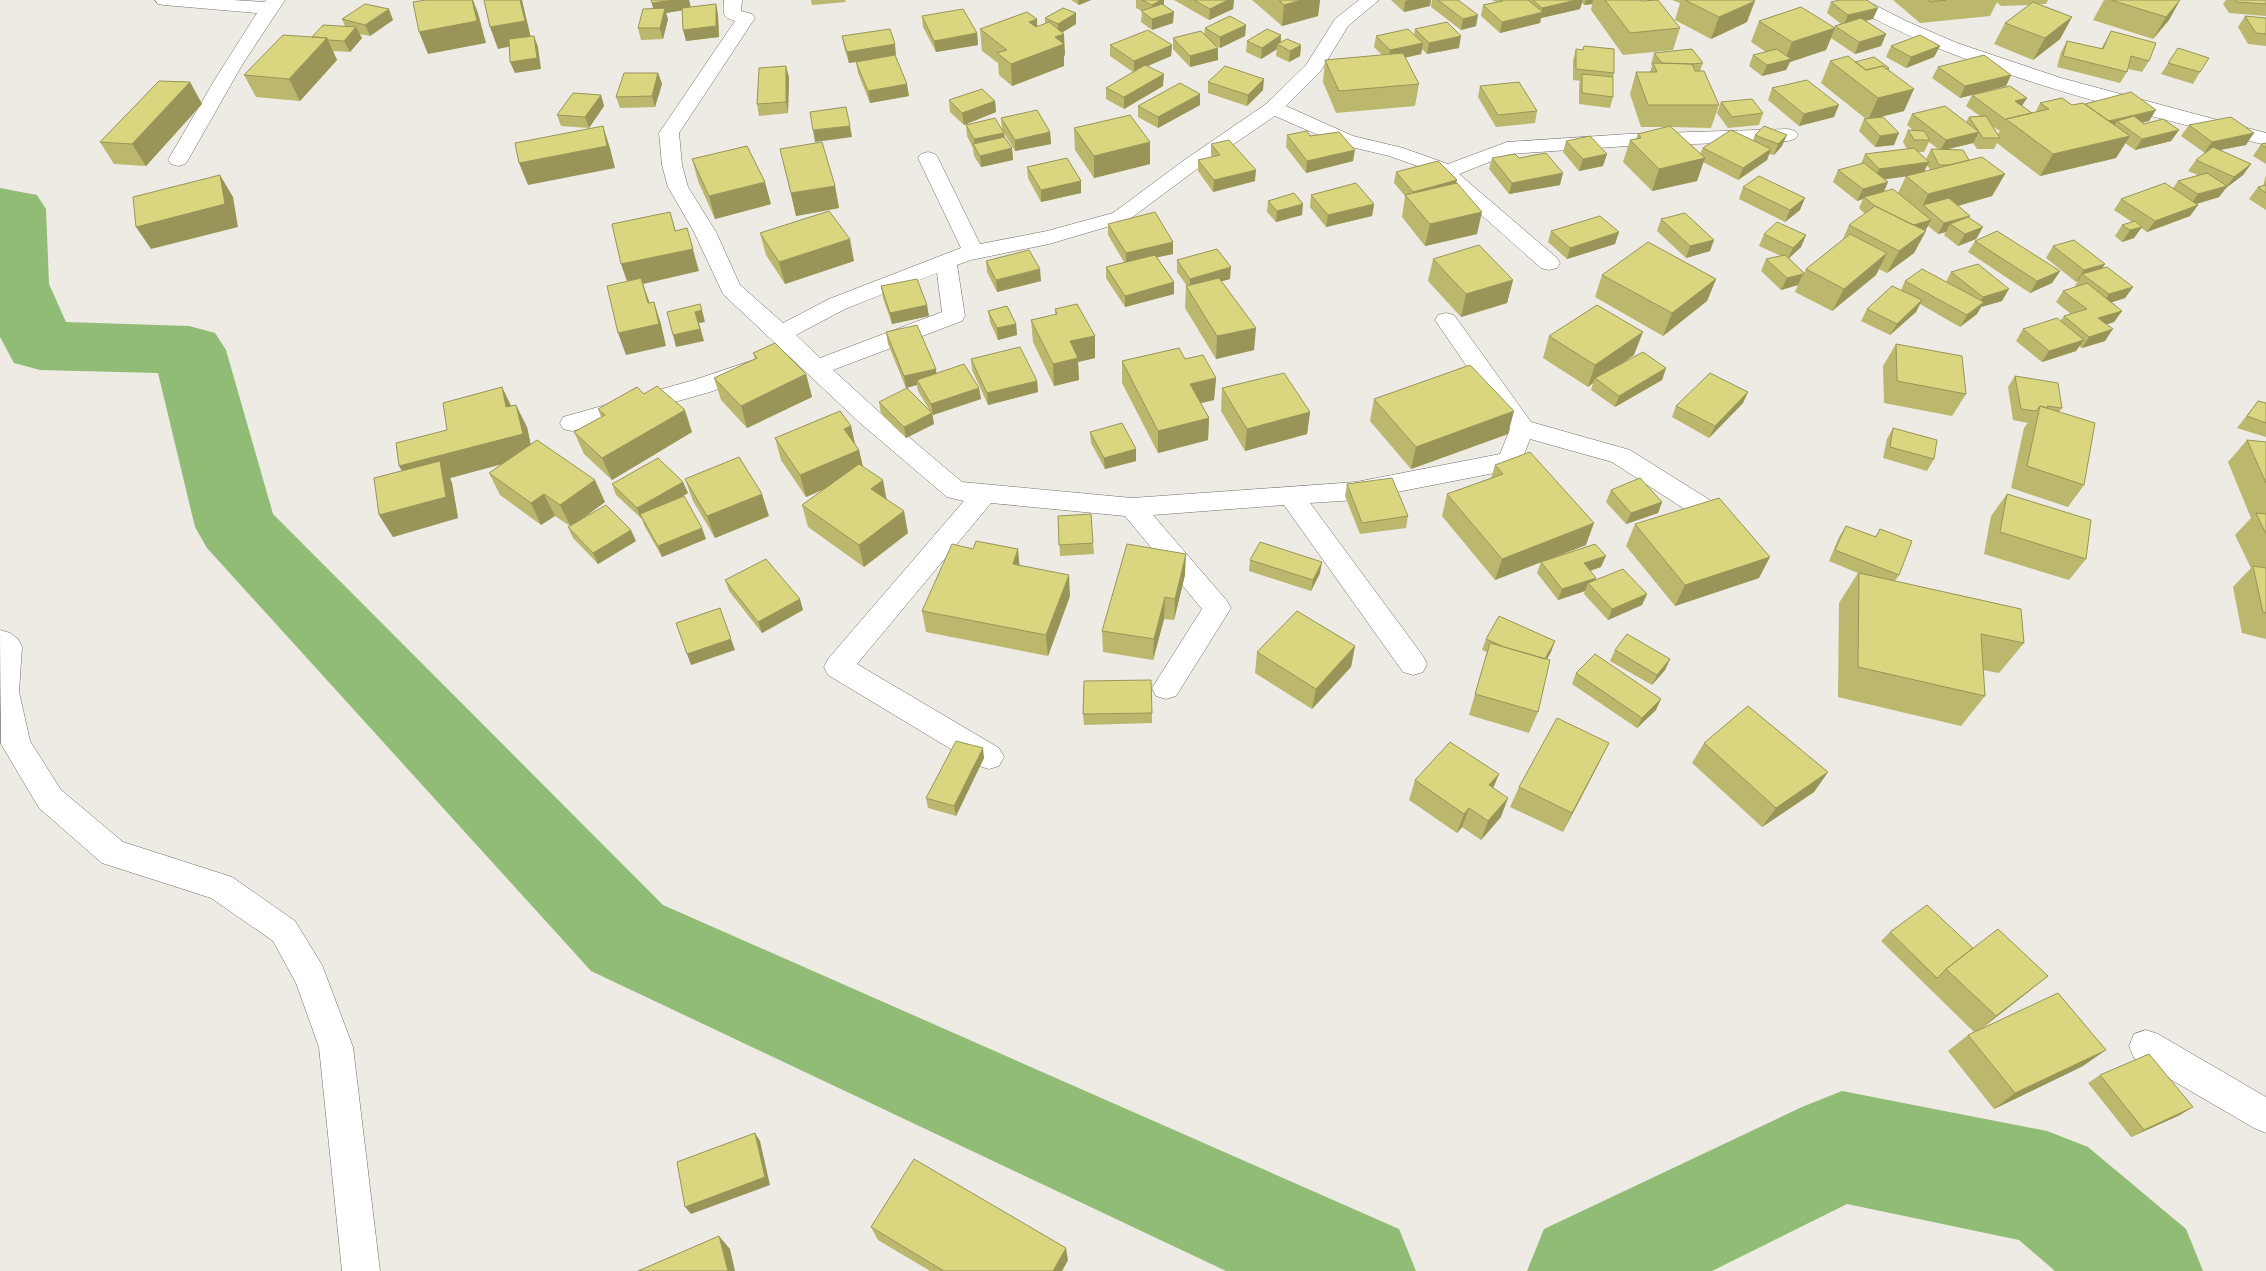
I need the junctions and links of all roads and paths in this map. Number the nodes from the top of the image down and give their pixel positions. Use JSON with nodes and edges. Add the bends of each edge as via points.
{"nodes":[{"id":1,"x":164,"y":0,"type":"edge"},
{"id":2,"x":733,"y":0,"type":"edge"},
{"id":3,"x":1370,"y":0,"type":"edge"},
{"id":4,"x":1851,"y":0,"type":"edge"},
{"id":5,"x":266,"y":3,"type":"edge"},
{"id":6,"x":1273,"y":108,"type":"junction"},
{"id":7,"x":1788,"y":135,"type":"edge"},
{"id":8,"x":2266,"y":138,"type":"edge"},
{"id":9,"x":928,"y":158,"type":"dead end"},
{"id":10,"x":178,"y":160,"type":"dead end"},
{"id":11,"x":1445,"y":172,"type":"junction"},
{"id":12,"x":974,"y":252,"type":"junction"},
{"id":13,"x":946,"y":262,"type":"junction"},
{"id":14,"x":1549,"y":263,"type":"dead end"},
{"id":15,"x":1446,"y":320,"type":"dead end"},
{"id":16,"x":781,"y":334,"type":"junction"},
{"id":17,"x":808,"y":360,"type":"junction"},
{"id":18,"x":572,"y":423,"type":"dead end"},
{"id":19,"x":1522,"y":428,"type":"junction"},
{"id":20,"x":984,"y":494,"type":"junction"},
{"id":21,"x":1291,"y":496,"type":"junction"},
{"id":22,"x":1132,"y":507,"type":"junction"},
{"id":23,"x":1742,"y":540,"type":"edge"},
{"id":24,"x":0,"y":641,"type":"edge"},
{"id":25,"x":1413,"y":664,"type":"dead end"},
{"id":26,"x":1166,"y":688,"type":"dead end"},
{"id":27,"x":989,"y":757,"type":"dead end"},
{"id":28,"x":2146,"y":1046,"type":"dead end"},
{"id":29,"x":2266,"y":1116,"type":"edge"},
{"id":30,"x":361,"y":1271,"type":"edge"}],
"edges":[{"from":1,"to":5,"type":"street"},
{"from":2,"to":16,"type":"street","via":[[732,14],[746,18],[669,133],[672,165],[678,186],[706,232],[731,289]]},
{"from":3,"to":6,"type":"street","via":[[1341,24],[1313,68]]},
{"from":4,"to":8,"type":"street","via":[[1925,37],[2057,84]]},
{"from":5,"to":10,"type":"street","via":[[263,19],[225,75]]},
{"from":6,"to":11,"type":"street","via":[[1346,140],[1396,152],[1440,167]]},
{"from":6,"to":12,"type":"street","via":[[1120,217],[1049,237]]},
{"from":7,"to":11,"type":"street","via":[[1506,148]]},
{"from":9,"to":12,"type":"street"},
{"from":11,"to":14,"type":"street"},
{"from":12,"to":13,"type":"street"},
{"from":13,"to":16,"type":"street","via":[[837,304]]},
{"from":13,"to":17,"type":"street","via":[[954,316]]},
{"from":15,"to":19,"type":"street"},
{"from":16,"to":17,"type":"street"},
{"from":17,"to":18,"type":"street"},
{"from":17,"to":20,"type":"street","via":[[956,491]]},
{"from":19,"to":21,"type":"street","via":[[1510,462],[1356,491]]},
{"from":19,"to":23,"type":"street","via":[[1621,456],[1715,516]]},
{"from":20,"to":22,"type":"street"},
{"from":20,"to":27,"type":"street","via":[[838,667]]},
{"from":21,"to":22,"type":"street"},
{"from":21,"to":25,"type":"street"},
{"from":22,"to":26,"type":"street","via":[[1217,608]]},
{"from":24,"to":30,"type":"street","via":[[8,647],[5,692],[16,744],[50,799],[113,852],[221,887],[284,931],[310,976],[336,1047],[342,1124]]},
{"from":28,"to":29,"type":"street"}]}
